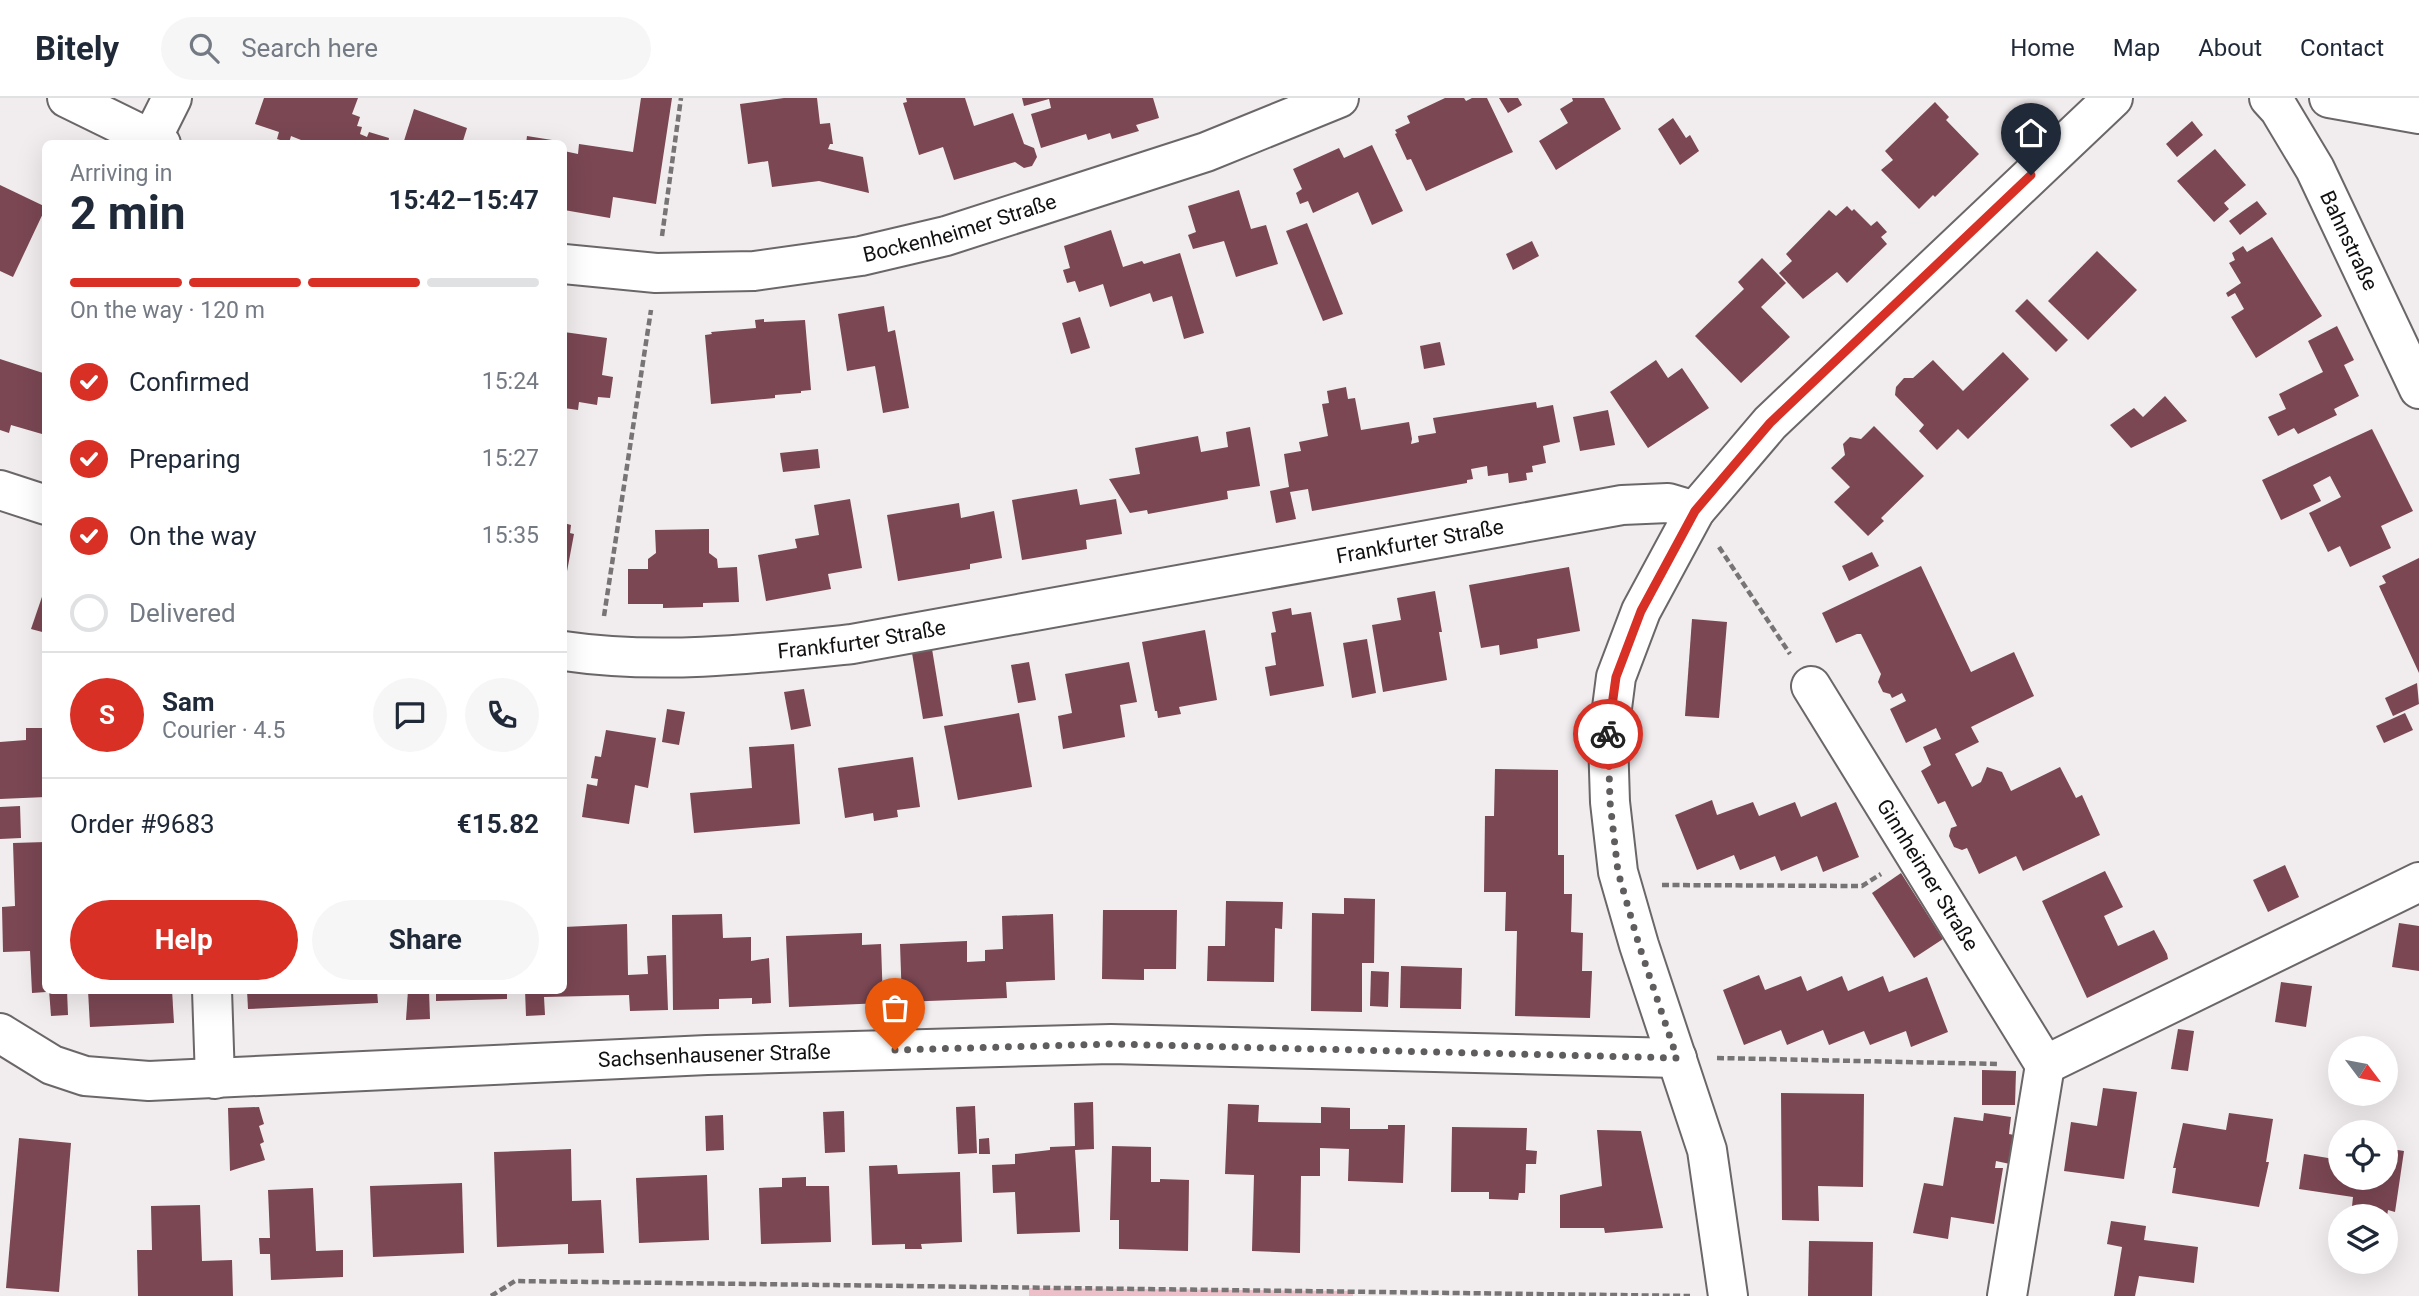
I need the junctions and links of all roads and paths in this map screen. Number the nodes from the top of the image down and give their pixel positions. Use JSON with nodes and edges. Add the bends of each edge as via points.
{"nodes":[{"id":1,"x":67,"y":98,"type":"edge"},
{"id":2,"x":172,"y":98,"type":"edge"},
{"id":3,"x":681,"y":98,"type":"edge"},
{"id":4,"x":1339,"y":98,"type":"edge"},
{"id":5,"x":2113,"y":98,"type":"edge"},
{"id":6,"x":2269,"y":98,"type":"edge"},
{"id":7,"x":2329,"y":98,"type":"edge"},
{"id":8,"x":2419,"y":114,"type":"edge"},
{"id":9,"x":152,"y":140,"type":"edge"},
{"id":10,"x":157,"y":140,"type":"edge"},
{"id":11,"x":567,"y":264,"type":"edge"},
{"id":12,"x":656,"y":273,"type":"junction"},
{"id":13,"x":2419,"y":388,"type":"edge"},
{"id":14,"x":0,"y":490,"type":"edge"},
{"id":15,"x":42,"y":504,"type":"edge"},
{"id":16,"x":1695,"y":511,"type":"junction"},
{"id":17,"x":581,"y":653,"type":"edge"},
{"id":18,"x":1811,"y":687,"type":"joint"},
{"id":19,"x":1914,"y":854,"type":"junction"},
{"id":20,"x":2419,"y":882,"type":"edge"},
{"id":21,"x":1622,"y":884,"type":"junction"},
{"id":22,"x":212,"y":994,"type":"edge"},
{"id":23,"x":0,"y":1033,"type":"edge"},
{"id":24,"x":1677,"y":1058,"type":"junction"},
{"id":25,"x":2045,"y":1065,"type":"junction"},
{"id":26,"x":215,"y":1079,"type":"junction"},
{"id":27,"x":491,"y":1296,"type":"edge"},
{"id":28,"x":1698,"y":1296,"type":"edge"},
{"id":29,"x":1728,"y":1296,"type":"edge"},
{"id":30,"x":2007,"y":1296,"type":"edge"}],
"edges":[{"from":1,"to":9,"type":"street"},
{"from":2,"to":10,"type":"street"},
{"from":3,"to":12,"type":"path"},
{"from":4,"to":12,"type":"street","name":"Bockenheimer Straße","via":[[1206,152],[946,236],[861,256],[754,271]]},
{"from":5,"to":16,"type":"street","via":[[1770,423]]},
{"from":6,"to":13,"type":"street","name":"Bahnstraße","via":[[2315,169]]},
{"from":7,"to":8,"type":"street"},
{"from":11,"to":12,"type":"street","name":"Bockenheimer Straße"},
{"from":12,"to":17,"type":"path"},
{"from":14,"to":15,"type":"street"},
{"from":16,"to":17,"type":"street","name":"Frankfurter Straße","via":[[1668,503],[1622,505],[852,644],[730,657]]},
{"from":16,"to":18,"type":"path"},
{"from":16,"to":21,"type":"street","via":[[1641,611],[1616,677],[1608,739],[1610,802]]},
{"from":18,"to":19,"type":"street","name":"Ginnheimer Straße"},
{"from":19,"to":21,"type":"path","via":[[1862,886]]},
{"from":19,"to":25,"type":"street","name":"Ginnheimer Straße"},
{"from":20,"to":25,"type":"street"},
{"from":21,"to":24,"type":"street"},
{"from":22,"to":26,"type":"street"},
{"from":23,"to":26,"type":"street","name":"Sachsenhausener Straße","via":[[52,1065],[85,1076],[149,1081]]},
{"from":24,"to":25,"type":"path"},
{"from":24,"to":26,"type":"street","name":"Sachsenhausener Straße","via":[[1111,1044],[707,1055]]},
{"from":24,"to":29,"type":"street","via":[[1707,1150]]},
{"from":25,"to":30,"type":"street"},
{"from":27,"to":28,"type":"path","via":[[515,1281]]}]}
